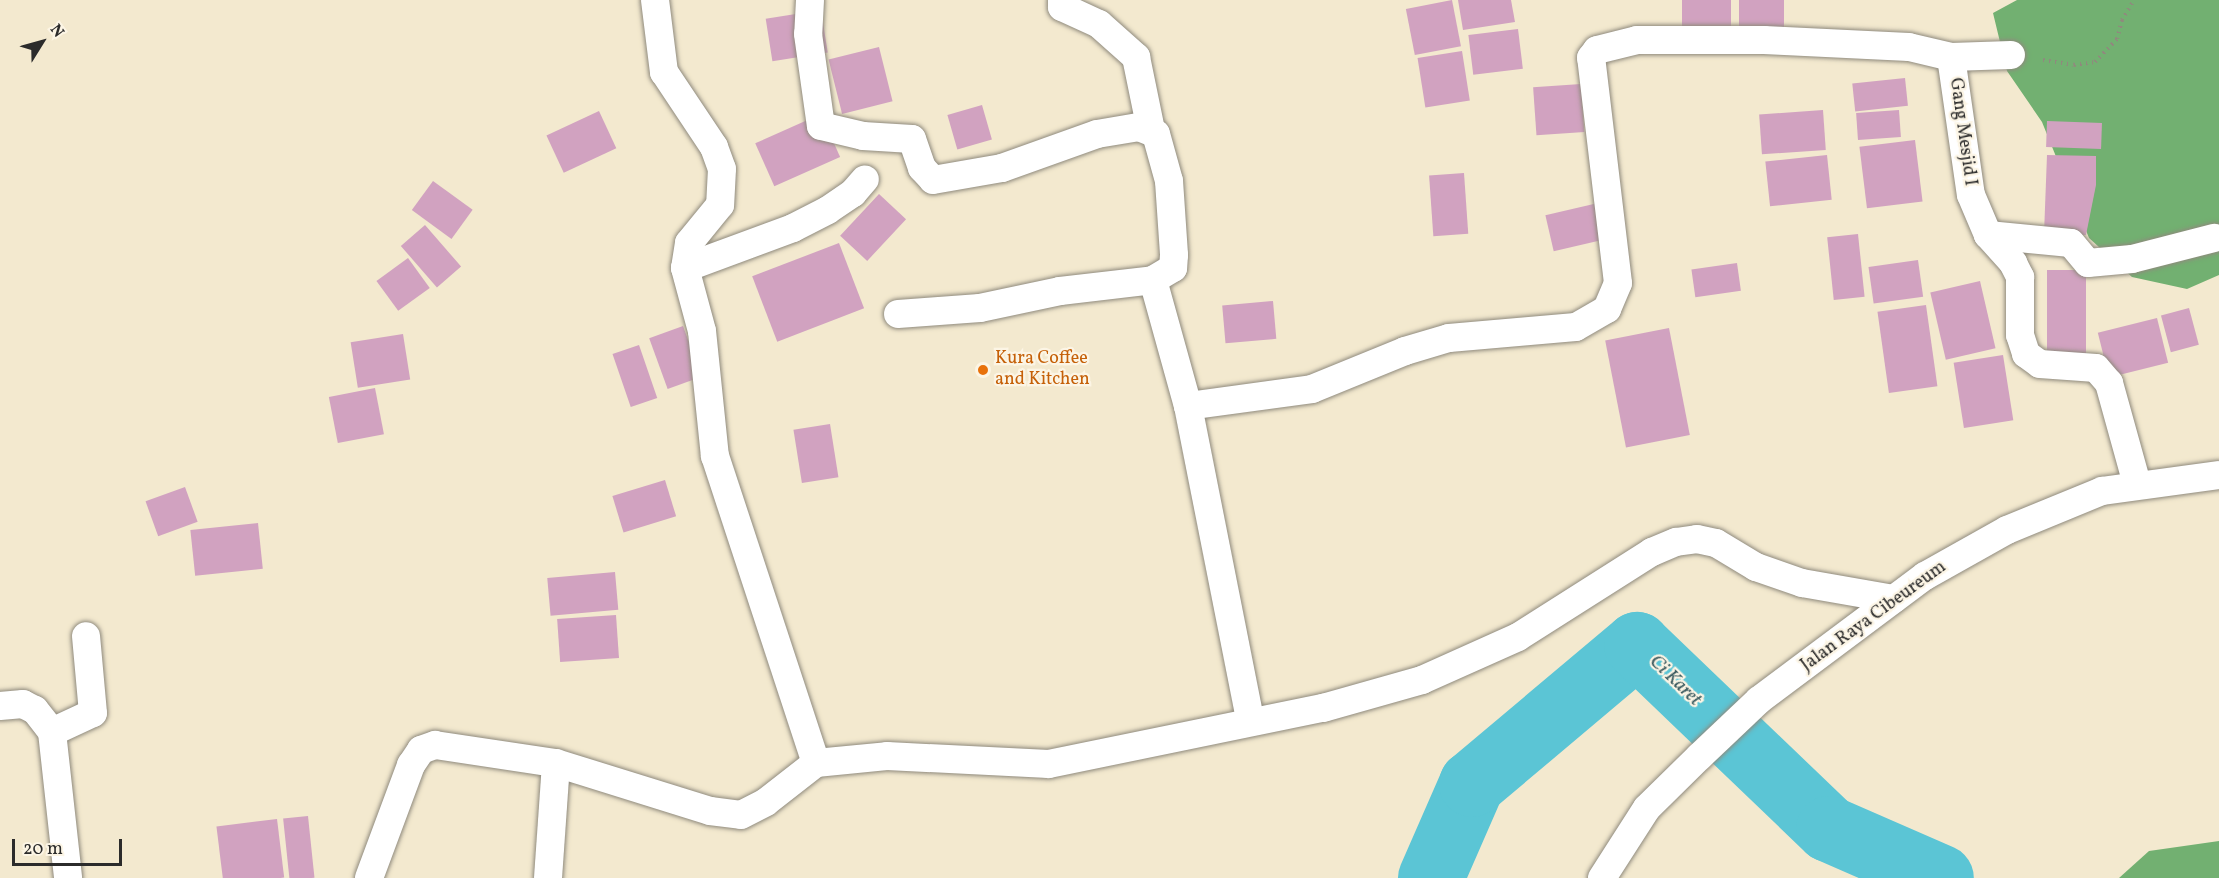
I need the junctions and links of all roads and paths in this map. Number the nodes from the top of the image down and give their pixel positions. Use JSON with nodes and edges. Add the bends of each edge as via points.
{"nodes":[{"id":1,"x":655,"y":0,"type":"edge"},
{"id":2,"x":810,"y":0,"type":"edge"},
{"id":3,"x":1062,"y":0,"type":"edge"},
{"id":4,"x":2134,"y":0,"type":"edge"},
{"id":5,"x":2011,"y":55,"type":"joint"},
{"id":6,"x":1951,"y":57,"type":"junction"},
{"id":7,"x":1151,"y":130,"type":"junction"},
{"id":8,"x":865,"y":179,"type":"dead end"},
{"id":9,"x":1988,"y":235,"type":"junction"},
{"id":10,"x":2214,"y":238,"type":"dead end"},
{"id":11,"x":685,"y":268,"type":"junction"},
{"id":12,"x":1153,"y":280,"type":"junction"},
{"id":13,"x":898,"y":314,"type":"dead end"},
{"id":14,"x":1188,"y":406,"type":"junction"},
{"id":15,"x":2219,"y":475,"type":"edge"},
{"id":16,"x":2137,"y":484,"type":"junction"},
{"id":17,"x":1894,"y":599,"type":"junction"},
{"id":18,"x":86,"y":636,"type":"dead end"},
{"id":19,"x":0,"y":706,"type":"edge"},
{"id":20,"x":1250,"y":720,"type":"junction"},
{"id":21,"x":52,"y":732,"type":"junction"},
{"id":22,"x":556,"y":763,"type":"junction"},
{"id":23,"x":816,"y":763,"type":"junction"},
{"id":24,"x":68,"y":878,"type":"edge"},
{"id":25,"x":369,"y":878,"type":"edge"},
{"id":26,"x":548,"y":878,"type":"edge"},
{"id":27,"x":1602,"y":878,"type":"edge"}],
"edges":[{"from":1,"to":11,"type":"street","via":[[664,72],[714,147],[722,169],[720,205],[689,243]]},
{"from":2,"to":7,"type":"street","via":[[808,34],[821,126],[863,136],[912,139],[922,168],[933,180],[1002,168],[1097,134],[1139,127]]},
{"from":3,"to":7,"type":"street","via":[[1062,7],[1099,24],[1136,57]]},
{"from":4,"to":5,"type":"path","via":[[2122,20],[2117,39],[2095,62],[2074,65]]},
{"from":5,"to":6,"type":"street"},
{"from":6,"to":9,"type":"street","name":"Gang Mesjid I","via":[[1971,195]]},
{"from":6,"to":14,"type":"street","via":[[1909,47],[1764,40],[1637,40],[1596,50],[1591,58],[1618,283],[1608,309],[1576,327],[1449,338],[1405,351],[1312,389]]},
{"from":7,"to":12,"type":"street","via":[[1156,134],[1169,181],[1174,255],[1173,268]]},
{"from":8,"to":11,"type":"street","via":[[853,193],[793,228]]},
{"from":9,"to":10,"type":"street","via":[[2071,243],[2088,262],[2132,259]]},
{"from":9,"to":16,"type":"street","name":"Gang Mesjid I","via":[[2020,277],[2020,335],[2026,354],[2040,364],[2096,368],[2109,383]]},
{"from":11,"to":23,"type":"street","via":[[702,331],[715,456]]},
{"from":12,"to":13,"type":"street","via":[[1060,291],[980,308]]},
{"from":12,"to":14,"type":"street"},
{"from":14,"to":20,"type":"street"},
{"from":15,"to":16,"type":"street","name":"Jalan Raya Cibeureum"},
{"from":16,"to":17,"type":"street","name":"Jalan Raya Cibeureum","via":[[2102,491],[2050,510],[1943,565]]},
{"from":17,"to":20,"type":"street","via":[[1802,583],[1756,567],[1716,543],[1697,539],[1676,542],[1652,552],[1476,660],[1323,708]]},
{"from":17,"to":27,"type":"street","name":"Jalan Raya Cibeureum","via":[[1759,700],[1700,756],[1647,808]]},
{"from":18,"to":21,"type":"street","via":[[93,713]]},
{"from":19,"to":21,"type":"street","via":[[23,705],[36,710]]},
{"from":20,"to":23,"type":"street","via":[[1049,764],[887,756]]},
{"from":21,"to":24,"type":"street"},
{"from":22,"to":23,"type":"street","via":[[710,811],[741,815],[766,802]]},
{"from":22,"to":25,"type":"street","via":[[435,745],[421,750],[411,765]]},
{"from":22,"to":26,"type":"street"}]}
